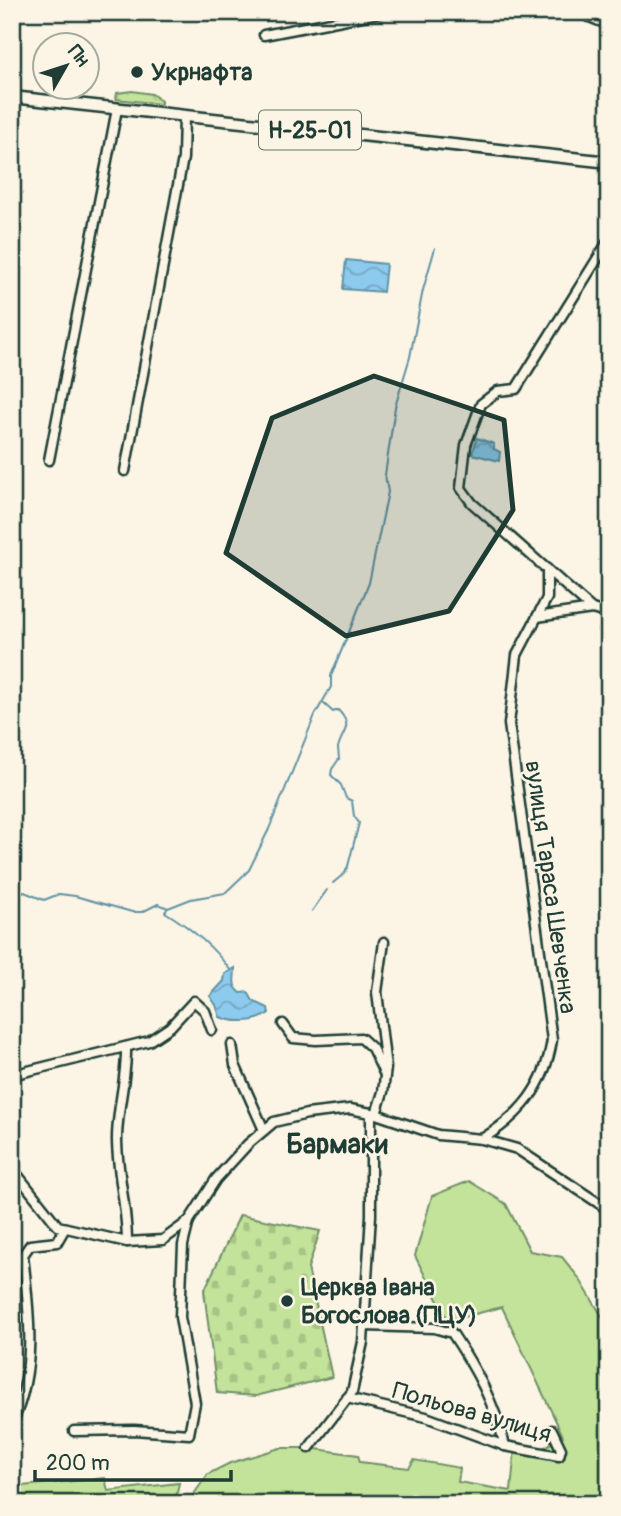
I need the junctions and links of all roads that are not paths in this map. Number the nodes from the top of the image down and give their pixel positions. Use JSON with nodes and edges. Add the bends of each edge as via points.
{"nodes":[{"id":1,"x":383,"y":12,"type":"edge"},
{"id":2,"x":577,"y":12,"type":"edge"},
{"id":3,"x":609,"y":25,"type":"edge"},
{"id":4,"x":264,"y":35,"type":"dead end"},
{"id":5,"x":12,"y":97,"type":"edge"},
{"id":6,"x":117,"y":109,"type":"junction"},
{"id":7,"x":184,"y":116,"type":"junction"},
{"id":8,"x":609,"y":162,"type":"edge"},
{"id":9,"x":609,"y":240,"type":"edge"},
{"id":10,"x":48,"y":460,"type":"dead end"},
{"id":11,"x":125,"y":471,"type":"dead end"},
{"id":12,"x":547,"y":569,"type":"junction"},
{"id":13,"x":592,"y":609,"type":"junction"},
{"id":14,"x":608,"y":615,"type":"edge"},
{"id":15,"x":537,"y":617,"type":"junction"},
{"id":16,"x":609,"y":643,"type":"edge"},
{"id":17,"x":384,"y":942,"type":"dead end"},
{"id":18,"x":283,"y":1024,"type":"dead end"},
{"id":19,"x":212,"y":1030,"type":"dead end"},
{"id":20,"x":232,"y":1045,"type":"dead end"},
{"id":21,"x":126,"y":1048,"type":"junction"},
{"id":22,"x":12,"y":1075,"type":"edge"},
{"id":23,"x":385,"y":1076,"type":"junction"},
{"id":24,"x":374,"y":1114,"type":"junction"},
{"id":25,"x":264,"y":1130,"type":"junction"},
{"id":26,"x":482,"y":1139,"type":"junction"},
{"id":27,"x":12,"y":1168,"type":"edge"},
{"id":28,"x":609,"y":1210,"type":"edge"},
{"id":29,"x":189,"y":1221,"type":"junction"},
{"id":30,"x":65,"y":1228,"type":"junction"},
{"id":31,"x":127,"y":1242,"type":"junction"},
{"id":32,"x":364,"y":1326,"type":"junction"},
{"id":33,"x":347,"y":1398,"type":"junction"},
{"id":34,"x":14,"y":1419,"type":"dead end"},
{"id":35,"x":552,"y":1430,"type":"dead end"},
{"id":36,"x":74,"y":1431,"type":"dead end"},
{"id":37,"x":505,"y":1446,"type":"junction"},
{"id":38,"x":309,"y":1448,"type":"dead end"}],
"edges":[{"from":1,"to":4,"type":"street"},
{"from":2,"to":3,"type":"street"},
{"from":5,"to":6,"type":"main road","number":"Н-25-01"},
{"from":6,"to":7,"type":"main road","number":"Н-25-01"},
{"from":6,"to":10,"type":"street"},
{"from":7,"to":8,"type":"main road","number":"Н-25-01"},
{"from":7,"to":11,"type":"street","via":[[183,158]]},
{"from":9,"to":12,"type":"street","via":[[516,389],[498,391],[481,404],[466,445],[461,488]]},
{"from":12,"to":13,"type":"street"},
{"from":12,"to":15,"type":"street","name":"вулиця Тараса Шевченка","via":[[547,598]]},
{"from":13,"to":14,"type":"street"},
{"from":13,"to":15,"type":"street"},
{"from":14,"to":16,"type":"street","via":[[605,631]]},
{"from":15,"to":26,"type":"street","name":"вулиця Тараса Шевченка","via":[[517,655],[509,724],[552,1040],[539,1084],[513,1116]]},
{"from":17,"to":23,"type":"street","via":[[377,992]]},
{"from":18,"to":23,"type":"street","via":[[293,1038],[361,1038],[372,1048]]},
{"from":19,"to":21,"type":"street","via":[[205,1011],[194,1001],[149,1041]]},
{"from":20,"to":25,"type":"street","via":[[235,1065]]},
{"from":21,"to":22,"type":"street"},
{"from":21,"to":31,"type":"street","via":[[117,1141]]},
{"from":23,"to":24,"type":"street"},
{"from":24,"to":25,"type":"street","via":[[351,1109],[307,1114],[274,1122]]},
{"from":24,"to":26,"type":"street","via":[[438,1135]]},
{"from":24,"to":32,"type":"street"},
{"from":25,"to":29,"type":"street","via":[[216,1179]]},
{"from":26,"to":28,"type":"street","via":[[517,1149]]},
{"from":27,"to":30,"type":"street","via":[[58,1226]]},
{"from":29,"to":31,"type":"street","via":[[163,1240]]},
{"from":29,"to":36,"type":"street","via":[[183,1245],[180,1317],[195,1403],[188,1434]]},
{"from":30,"to":31,"type":"street"},
{"from":30,"to":34,"type":"street","via":[[57,1242],[30,1245],[23,1255],[31,1326],[29,1364]]},
{"from":32,"to":33,"type":"street"},
{"from":32,"to":37,"type":"street","via":[[434,1328],[452,1333],[474,1365],[498,1417]]},
{"from":33,"to":37,"type":"street","name":"Польова вулиця","via":[[426,1417]]},
{"from":33,"to":38,"type":"street"},
{"from":35,"to":37,"type":"street","name":"Польова вулиця","via":[[561,1449],[559,1456]]}]}
